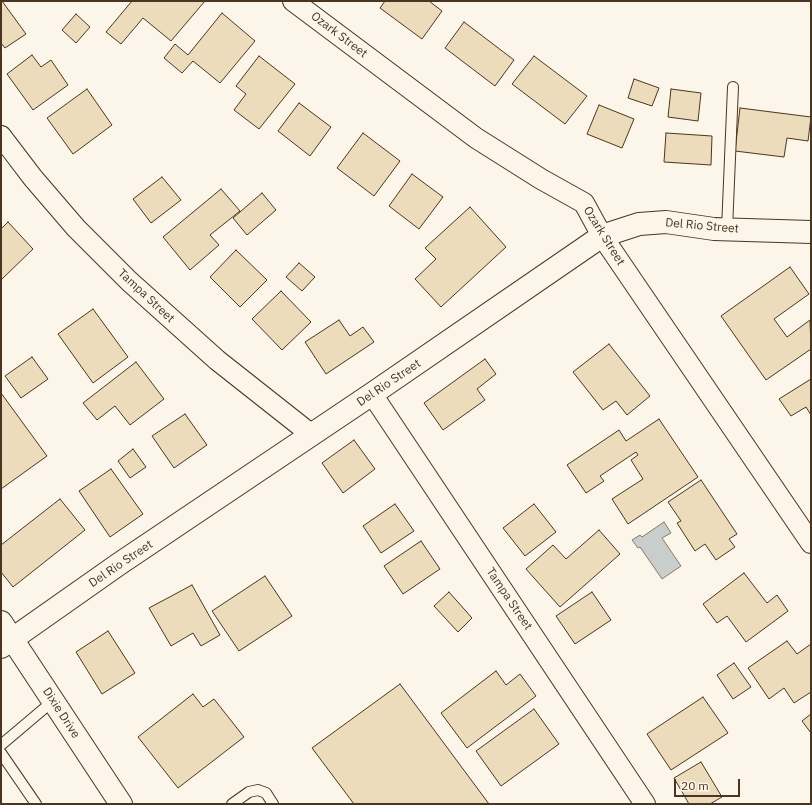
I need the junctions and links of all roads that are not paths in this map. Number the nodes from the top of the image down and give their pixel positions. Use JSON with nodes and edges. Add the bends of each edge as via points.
{"nodes":[{"id":1,"x":293,"y":1,"type":"edge"},
{"id":2,"x":733,"y":87,"type":"dead end"},
{"id":3,"x":1,"y":136,"type":"edge"},
{"id":4,"x":727,"y":229,"type":"junction"},
{"id":5,"x":811,"y":232,"type":"edge"},
{"id":6,"x":602,"y":236,"type":"junction"},
{"id":7,"x":372,"y":394,"type":"junction"},
{"id":8,"x":312,"y":435,"type":"junction"},
{"id":9,"x":811,"y":542,"type":"edge"},
{"id":10,"x":5,"y":636,"type":"edge"},
{"id":11,"x":53,"y":701,"type":"junction"},
{"id":12,"x":1,"y":745,"type":"edge"},
{"id":13,"x":1,"y":753,"type":"edge"},
{"id":14,"x":36,"y":804,"type":"edge"},
{"id":15,"x":121,"y":804,"type":"edge"},
{"id":16,"x":232,"y":804,"type":"edge"},
{"id":17,"x":273,"y":804,"type":"edge"},
{"id":18,"x":645,"y":804,"type":"edge"}],
"edges":[{"from":1,"to":6,"type":"street","name":"Ozark Street","via":[[476,138],[584,203]]},
{"from":2,"to":4,"type":"lane"},
{"from":3,"to":8,"type":"street","name":"Tampa Street","via":[[76,228],[129,281],[217,360]]},
{"from":4,"to":5,"type":"street","name":"Del Rio Street"},
{"from":4,"to":6,"type":"street","name":"Del Rio Street","via":[[666,222],[639,224]]},
{"from":6,"to":7,"type":"street","name":"Del Rio Street"},
{"from":6,"to":9,"type":"street","name":"Ozark Street"},
{"from":7,"to":8,"type":"street","name":"Del Rio Street"},
{"from":7,"to":18,"type":"street","name":"Tampa Street"},
{"from":8,"to":10,"type":"street","name":"Del Rio Street","via":[[126,560]]},
{"from":10,"to":11,"type":"street","name":"Dixie Drive"},
{"from":11,"to":12,"type":"lane"},
{"from":11,"to":15,"type":"street","name":"Dixie Drive"},
{"from":13,"to":14,"type":"lane"},
{"from":16,"to":17,"type":"lane","via":[[249,792],[258,790],[266,793]]}]}
